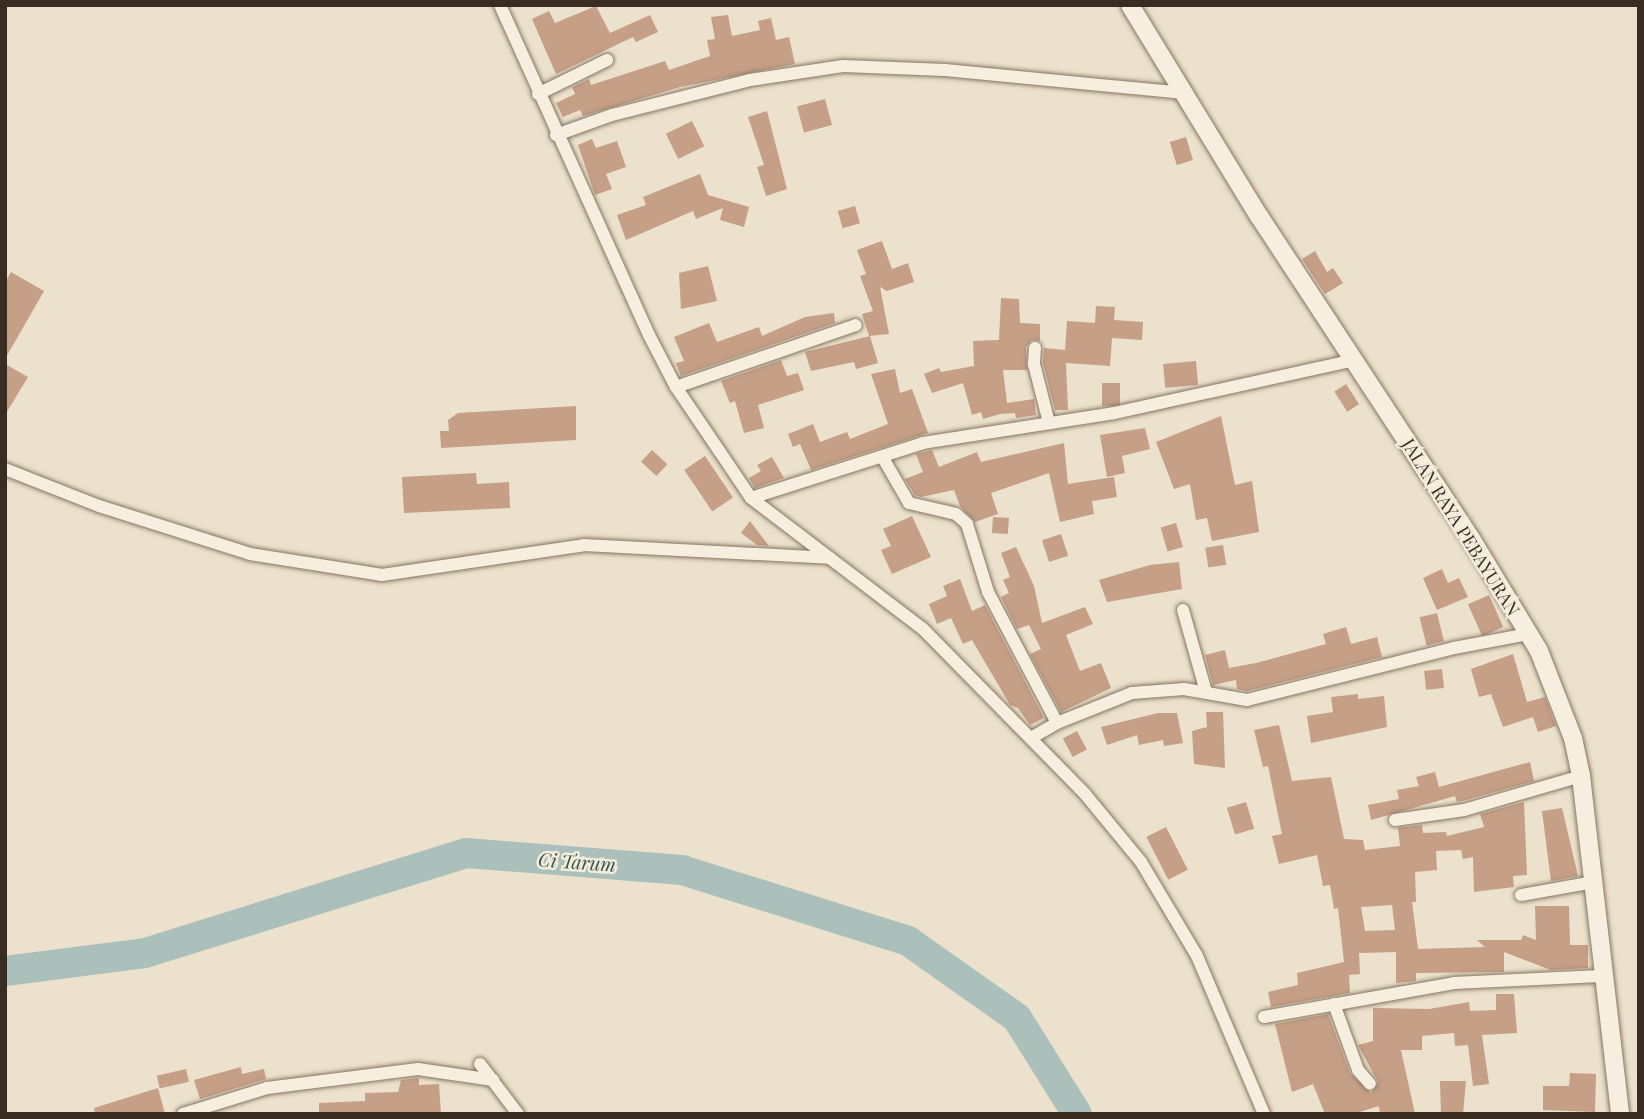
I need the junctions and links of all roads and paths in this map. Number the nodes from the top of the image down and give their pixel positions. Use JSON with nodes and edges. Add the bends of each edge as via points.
{"nodes":[{"id":1,"x":500,"y":5,"type":"edge"},
{"id":2,"x":1130,"y":5,"type":"edge"},
{"id":3,"x":607,"y":60,"type":"dead end"},
{"id":4,"x":1182,"y":93,"type":"junction"},
{"id":5,"x":538,"y":94,"type":"junction"},
{"id":6,"x":556,"y":135,"type":"junction"},
{"id":7,"x":856,"y":324,"type":"dead end"},
{"id":8,"x":1035,"y":348,"type":"dead end"},
{"id":9,"x":1356,"y":360,"type":"junction"},
{"id":10,"x":676,"y":387,"type":"junction"},
{"id":11,"x":1049,"y":423,"type":"junction"},
{"id":12,"x":883,"y":458,"type":"junction"},
{"id":13,"x":5,"y":469,"type":"edge"},
{"id":14,"x":751,"y":498,"type":"junction"},
{"id":15,"x":831,"y":558,"type":"junction"},
{"id":16,"x":1183,"y":610,"type":"dead end"},
{"id":17,"x":1528,"y":634,"type":"junction"},
{"id":18,"x":1206,"y":692,"type":"junction"},
{"id":19,"x":1057,"y":723,"type":"junction"},
{"id":20,"x":1031,"y":738,"type":"junction"},
{"id":21,"x":1581,"y":776,"type":"junction"},
{"id":22,"x":1395,"y":820,"type":"dead end"},
{"id":23,"x":1594,"y":882,"type":"junction"},
{"id":24,"x":1521,"y":895,"type":"dead end"},
{"id":25,"x":1605,"y":976,"type":"junction"},
{"id":26,"x":1334,"y":1004,"type":"junction"},
{"id":27,"x":1264,"y":1017,"type":"dead end"},
{"id":28,"x":480,"y":1064,"type":"dead end"},
{"id":29,"x":493,"y":1080,"type":"junction"},
{"id":30,"x":1370,"y":1084,"type":"dead end"},
{"id":31,"x":183,"y":1114,"type":"edge"},
{"id":32,"x":518,"y":1114,"type":"edge"},
{"id":33,"x":1264,"y":1114,"type":"edge"},
{"id":34,"x":1620,"y":1114,"type":"edge"}],
"edges":[{"from":1,"to":5,"type":"street"},
{"from":2,"to":4,"type":"main road","name":"JALAN RAYA PEBAYURAN"},
{"from":3,"to":5,"type":"street"},
{"from":4,"to":6,"type":"street","via":[[945,70],[843,66],[738,82],[612,115]]},
{"from":4,"to":9,"type":"main road","name":"JALAN RAYA PEBAYURAN"},
{"from":5,"to":6,"type":"street"},
{"from":6,"to":10,"type":"street"},
{"from":7,"to":10,"type":"street"},
{"from":8,"to":11,"type":"street","via":[[1034,364]]},
{"from":9,"to":11,"type":"street"},
{"from":9,"to":17,"type":"main road","name":"JALAN RAYA PEBAYURAN"},
{"from":10,"to":14,"type":"street"},
{"from":11,"to":12,"type":"street","via":[[947,437]]},
{"from":12,"to":14,"type":"street"},
{"from":12,"to":19,"type":"street","via":[[909,503],[951,512],[967,524],[988,592]]},
{"from":13,"to":15,"type":"street","via":[[99,506],[250,554],[382,575],[584,545]]},
{"from":14,"to":15,"type":"street"},
{"from":15,"to":20,"type":"street","via":[[923,629]]},
{"from":16,"to":18,"type":"street"},
{"from":17,"to":18,"type":"street","via":[[1454,648],[1285,694],[1247,700]]},
{"from":17,"to":21,"type":"main road","name":"JALAN RAYA PEBAYURAN","via":[[1557,695]]},
{"from":18,"to":19,"type":"street","via":[[1132,693]]},
{"from":19,"to":20,"type":"street"},
{"from":20,"to":33,"type":"street","via":[[1141,862],[1172,907],[1222,1010]]},
{"from":21,"to":22,"type":"street","via":[[1464,810]]},
{"from":21,"to":23,"type":"main road","name":"JALAN RAYA PEBAYURAN"},
{"from":23,"to":24,"type":"street"},
{"from":23,"to":25,"type":"main road","name":"JALAN RAYA PEBAYURAN"},
{"from":25,"to":26,"type":"street","via":[[1454,984]]},
{"from":25,"to":34,"type":"main road","name":"JALAN RAYA PEBAYURAN"},
{"from":26,"to":27,"type":"street"},
{"from":26,"to":30,"type":"street","via":[[1358,1070]]},
{"from":28,"to":29,"type":"street"},
{"from":29,"to":31,"type":"street","via":[[418,1069],[268,1088]]},
{"from":29,"to":32,"type":"street"}]}
